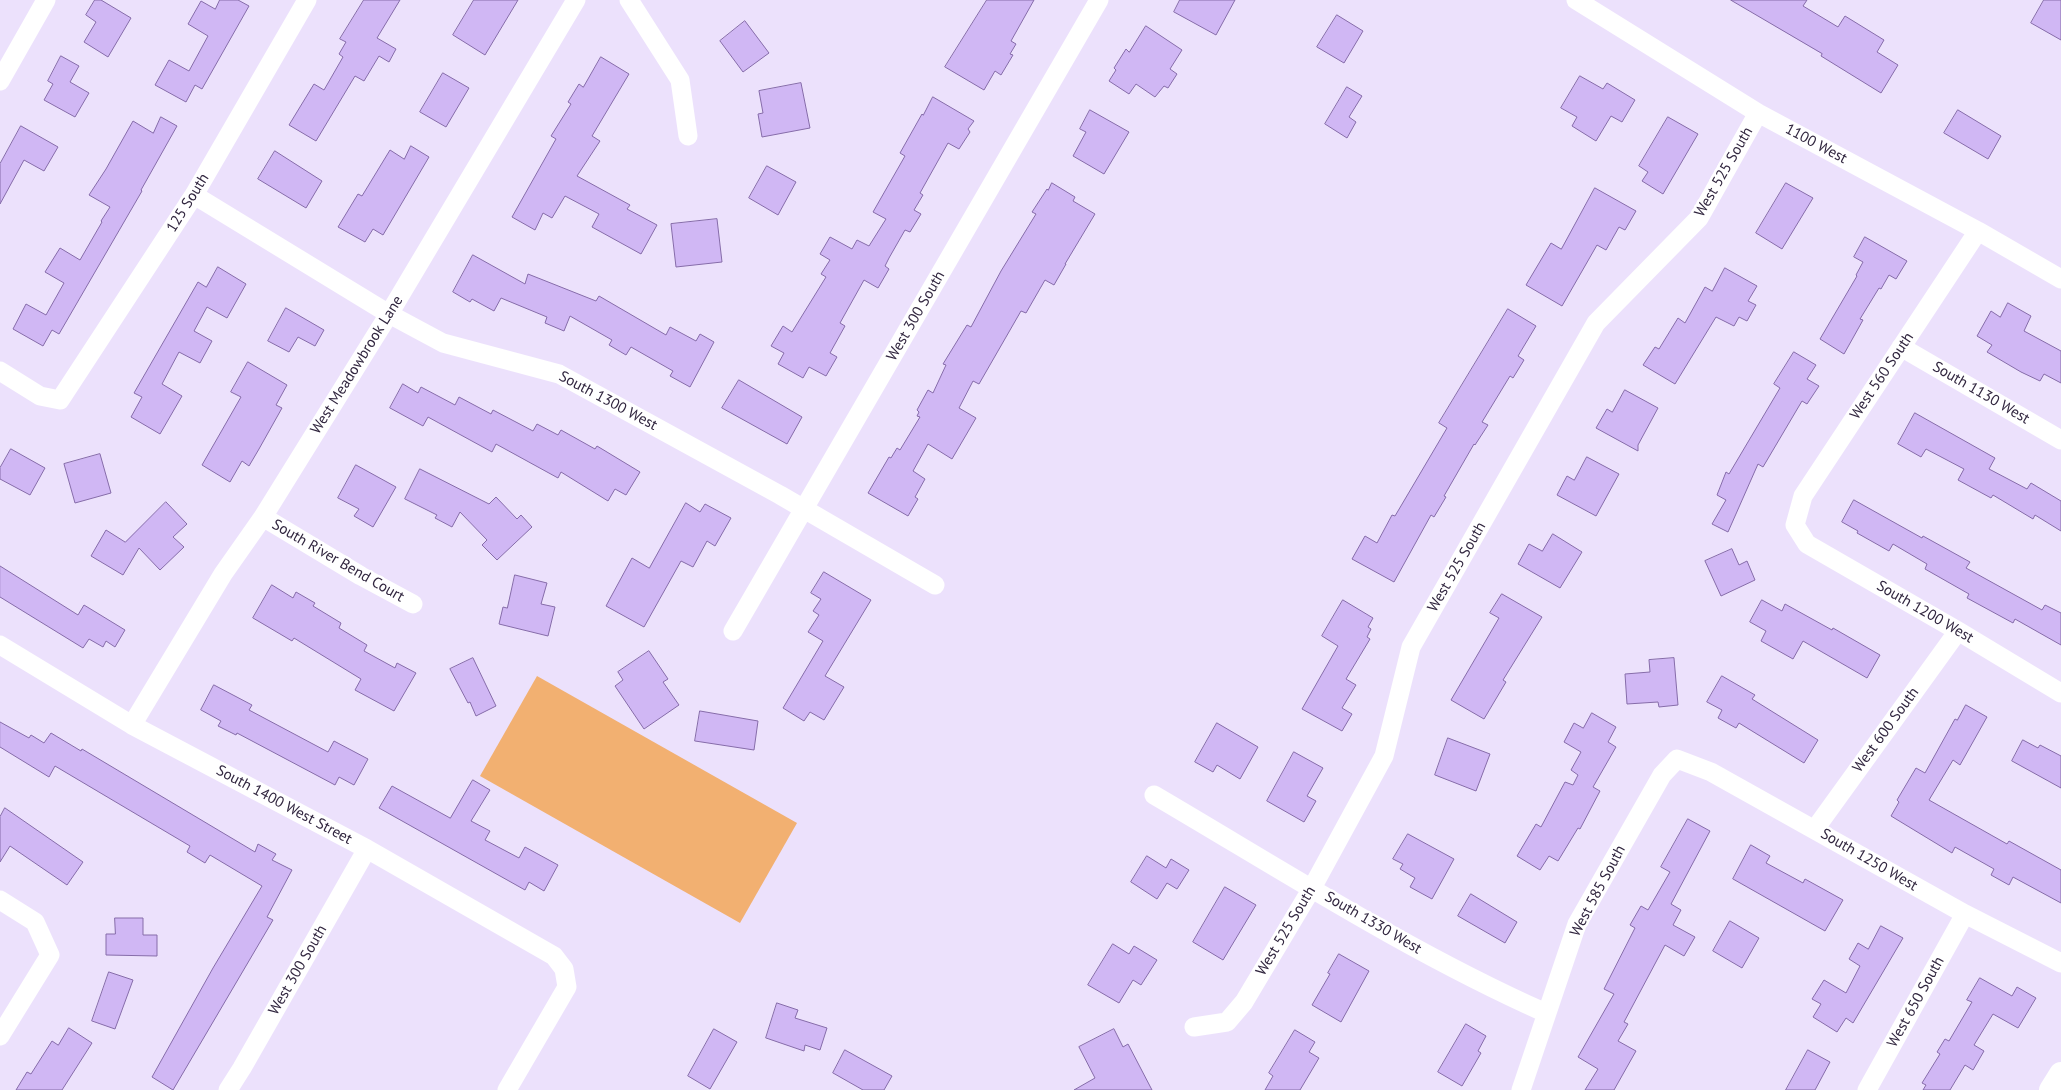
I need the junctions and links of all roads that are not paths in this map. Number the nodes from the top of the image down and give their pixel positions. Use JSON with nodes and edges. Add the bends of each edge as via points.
{"nodes":[{"id":1,"x":46,"y":0,"type":"edge"},
{"id":2,"x":307,"y":0,"type":"edge"},
{"id":3,"x":576,"y":0,"type":"edge"},
{"id":4,"x":629,"y":0,"type":"edge"},
{"id":5,"x":1099,"y":0,"type":"edge"},
{"id":6,"x":1576,"y":0,"type":"edge"},
{"id":7,"x":7,"y":55,"type":"edge"},
{"id":8,"x":0,"y":81,"type":"edge"},
{"id":9,"x":1758,"y":113,"type":"junction"},
{"id":10,"x":688,"y":136,"type":"dead end"},
{"id":11,"x":194,"y":195,"type":"junction"},
{"id":12,"x":1978,"y":231,"type":"junction"},
{"id":13,"x":2061,"y":279,"type":"edge"},
{"id":14,"x":389,"y":314,"type":"junction"},
{"id":15,"x":1901,"y":348,"type":"junction"},
{"id":16,"x":0,"y":371,"type":"edge"},
{"id":17,"x":2061,"y":440,"type":"edge"},
{"id":18,"x":804,"y":509,"type":"junction"},
{"id":19,"x":264,"y":517,"type":"junction"},
{"id":20,"x":1795,"y":525,"type":"joint"},
{"id":21,"x":935,"y":585,"type":"dead end"},
{"id":22,"x":413,"y":604,"type":"dead end"},
{"id":23,"x":733,"y":631,"type":"dead end"},
{"id":24,"x":1958,"y":631,"type":"junction"},
{"id":25,"x":0,"y":645,"type":"edge"},
{"id":26,"x":2061,"y":693,"type":"edge"},
{"id":27,"x":132,"y":725,"type":"junction"},
{"id":28,"x":1676,"y":759,"type":"joint"},
{"id":29,"x":1154,"y":795,"type":"dead end"},
{"id":30,"x":1815,"y":829,"type":"junction"},
{"id":31,"x":368,"y":849,"type":"junction"},
{"id":32,"x":1312,"y":888,"type":"junction"},
{"id":33,"x":0,"y":900,"type":"edge"},
{"id":34,"x":1965,"y":914,"type":"junction"},
{"id":35,"x":2061,"y":963,"type":"edge"},
{"id":36,"x":1546,"y":1013,"type":"junction"},
{"id":37,"x":1194,"y":1027,"type":"dead end"},
{"id":38,"x":0,"y":1036,"type":"edge"},
{"id":39,"x":2061,"y":1074,"type":"edge"},
{"id":40,"x":228,"y":1090,"type":"edge"},
{"id":41,"x":506,"y":1090,"type":"edge"},
{"id":42,"x":1521,"y":1090,"type":"edge"},
{"id":43,"x":1867,"y":1090,"type":"edge"},
{"id":44,"x":2051,"y":1090,"type":"edge"}],
"edges":[{"from":1,"to":7,"type":"street"},
{"from":2,"to":11,"type":"street","name":"125 South"},
{"from":3,"to":14,"type":"street","name":"West Meadowbrook Lane"},
{"from":4,"to":10,"type":"street","via":[[680,80]]},
{"from":5,"to":18,"type":"street","name":"West 300 South"},
{"from":6,"to":9,"type":"street","name":"1100 West"},
{"from":7,"to":8,"type":"street"},
{"from":9,"to":12,"type":"street","name":"1100 West"},
{"from":9,"to":32,"type":"street","name":"West 525 South","via":[[1699,218],[1596,323],[1412,647],[1384,756]]},
{"from":11,"to":14,"type":"street","name":"South 1300 West"},
{"from":11,"to":16,"type":"street","name":"125 South","via":[[60,400],[40,396]]},
{"from":12,"to":13,"type":"street","name":"1100 West"},
{"from":12,"to":15,"type":"street","name":"West 560 South"},
{"from":14,"to":18,"type":"street","name":"South 1300 West","via":[[443,343],[559,374]]},
{"from":14,"to":19,"type":"street","name":"West Meadowbrook Lane"},
{"from":15,"to":17,"type":"street","name":"South 1130 West"},
{"from":15,"to":20,"type":"street","name":"West 560 South","via":[[1803,496]]},
{"from":18,"to":21,"type":"street","name":"South 1300 West"},
{"from":18,"to":23,"type":"street","name":"West 300 South"},
{"from":19,"to":22,"type":"street","name":"South River Bend Court"},
{"from":19,"to":27,"type":"street","name":"West Meadowbrook Lane","via":[[223,574]]},
{"from":20,"to":24,"type":"street","name":"South 1200 West","via":[[1807,544]]},
{"from":24,"to":26,"type":"street","name":"South 1200 West"},
{"from":24,"to":30,"type":"street","name":"West 600 South"},
{"from":25,"to":27,"type":"street","name":"South 1400 West Street"},
{"from":27,"to":31,"type":"street","name":"South 1400 West Street"},
{"from":28,"to":30,"type":"street","name":"South 1250 West","via":[[1711,772]]},
{"from":28,"to":36,"type":"street","name":"West 585 South","via":[[1662,775],[1577,924]]},
{"from":29,"to":32,"type":"street","name":"South 1330 West"},
{"from":30,"to":34,"type":"street","name":"South 1250 West"},
{"from":31,"to":40,"type":"street","name":"West 300 South"},
{"from":31,"to":41,"type":"street","name":"South 1400 West Street","via":[[554,956],[564,969],[566,987]]},
{"from":32,"to":36,"type":"street","name":"South 1330 West","via":[[1489,988]]},
{"from":32,"to":37,"type":"street","name":"West 525 South","via":[[1244,1002],[1227,1022]]},
{"from":33,"to":38,"type":"street","via":[[35,922],[50,955]]},
{"from":34,"to":35,"type":"street","name":"South 1250 West"},
{"from":34,"to":43,"type":"street","name":"West 650 South"},
{"from":36,"to":42,"type":"street","name":"West 585 South"},
{"from":39,"to":44,"type":"street"}]}
